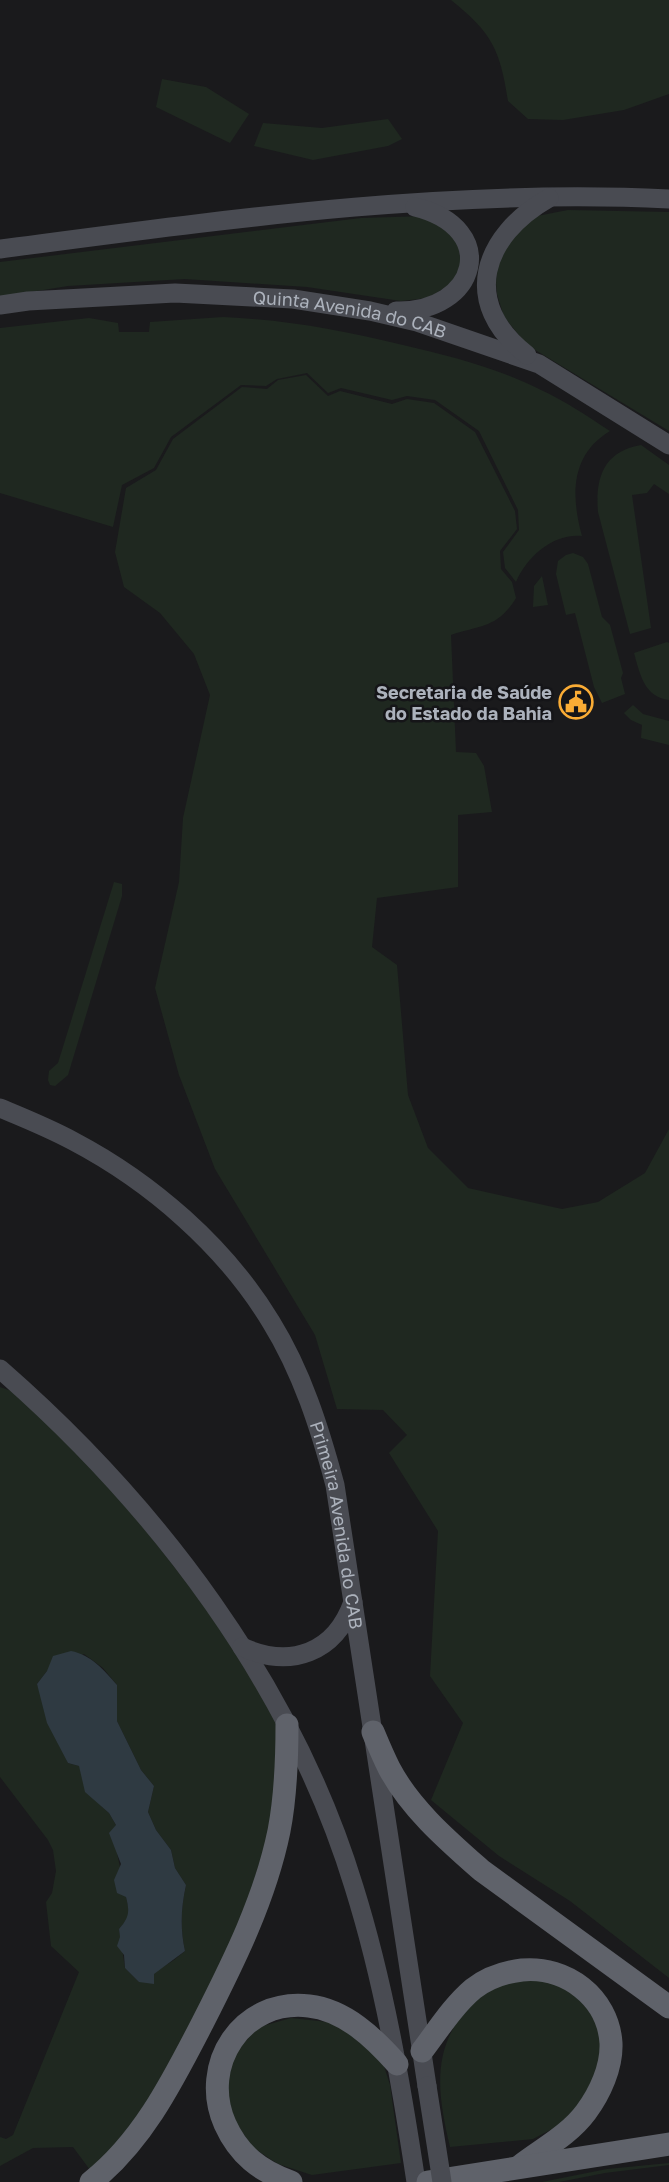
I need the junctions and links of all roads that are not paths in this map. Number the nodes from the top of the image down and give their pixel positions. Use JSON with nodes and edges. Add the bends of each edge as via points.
{"nodes":[{"id":1,"x":551,"y":197,"type":"junction"},
{"id":2,"x":669,"y":199,"type":"edge"},
{"id":3,"x":397,"y":203,"type":"junction"},
{"id":4,"x":0,"y":248,"type":"edge"},
{"id":5,"x":0,"y":306,"type":"edge"},
{"id":6,"x":370,"y":311,"type":"junction"},
{"id":7,"x":539,"y":364,"type":"junction"},
{"id":8,"x":669,"y":445,"type":"edge"},
{"id":9,"x":0,"y":1108,"type":"edge"},
{"id":10,"x":0,"y":1369,"type":"edge"},
{"id":11,"x":354,"y":1601,"type":"junction"},
{"id":12,"x":242,"y":1647,"type":"junction"},
{"id":13,"x":287,"y":1725,"type":"junction"},
{"id":14,"x":373,"y":1732,"type":"junction"},
{"id":15,"x":669,"y":2007,"type":"edge"},
{"id":16,"x":422,"y":2051,"type":"junction"},
{"id":17,"x":397,"y":2064,"type":"junction"},
{"id":18,"x":669,"y":2144,"type":"edge"},
{"id":19,"x":520,"y":2166,"type":"junction"},
{"id":20,"x":91,"y":2182,"type":"edge"},
{"id":21,"x":291,"y":2182,"type":"edge"},
{"id":22,"x":416,"y":2182,"type":"edge"},
{"id":23,"x":428,"y":2182,"type":"edge"},
{"id":24,"x":442,"y":2182,"type":"edge"}],
"edges":[{"from":1,"to":2,"type":"main road"},
{"from":1,"to":3,"type":"main road"},
{"from":1,"to":7,"type":"main road","via":[[506,231],[488,270],[487,293],[501,330]]},
{"from":3,"to":4,"type":"main road"},
{"from":3,"to":6,"type":"main road","via":[[451,221],[468,246],[466,276],[459,288],[434,306],[407,312]]},
{"from":5,"to":6,"type":"main road","name":"Quinta Avenida do CAB","via":[[175,293],[293,299]]},
{"from":6,"to":7,"type":"main road","name":"Quinta Avenida do CAB"},
{"from":7,"to":8,"type":"main road","name":"Quinta Avenida do CAB"},
{"from":9,"to":11,"type":"main road","name":"Primeira Avenida do CAB","via":[[71,1139],[117,1168],[201,1235],[237,1274],[272,1323],[319,1428],[335,1485]]},
{"from":10,"to":12,"type":"main road","via":[[75,1438],[136,1506],[194,1577]]},
{"from":11,"to":12,"type":"main road","via":[[338,1632],[310,1652],[275,1657]]},
{"from":11,"to":14,"type":"main road","name":"Primeira Avenida do CAB"},
{"from":12,"to":13,"type":"main road"},
{"from":13,"to":17,"type":"main road","via":[[326,1809],[354,1885]]},
{"from":13,"to":20,"type":"highway","via":[[287,1774],[278,1833],[242,1945],[166,2092],[141,2131]]},
{"from":14,"to":15,"type":"highway","via":[[404,1793],[454,1847]]},
{"from":14,"to":16,"type":"main road","name":"Primeira Avenida do CAB"},
{"from":16,"to":19,"type":"highway","via":[[453,2010],[490,1978],[536,1969],[572,1979],[588,1992],[608,2026],[610,2060],[604,2078],[578,2122]]},
{"from":16,"to":24,"type":"main road","name":"Primeira Avenida do CAB","bridge":true},
{"from":17,"to":21,"type":"highway","via":[[351,2022],[309,2006],[266,2012],[234,2037],[221,2058],[216,2080],[222,2118],[234,2143],[252,2162]]},
{"from":17,"to":22,"type":"main road"},
{"from":18,"to":19,"type":"highway"},
{"from":19,"to":23,"type":"highway"}]}
